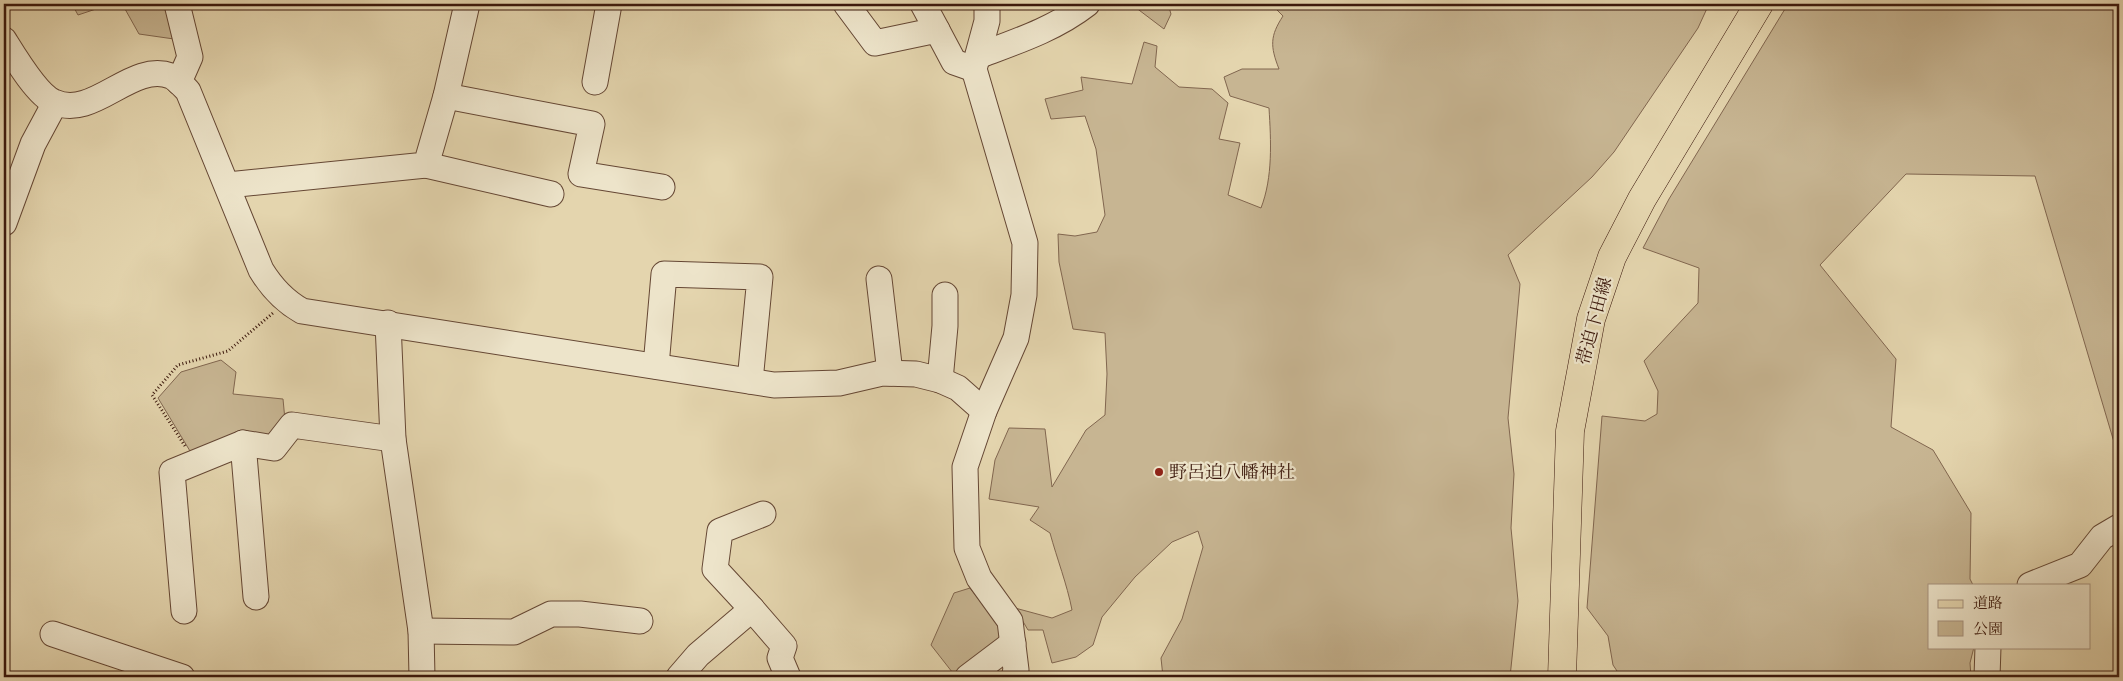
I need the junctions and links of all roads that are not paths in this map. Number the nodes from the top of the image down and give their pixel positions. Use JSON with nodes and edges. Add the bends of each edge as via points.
{"nodes":[{"id":1,"x":177,"y":4,"type":"edge"},
{"id":2,"x":467,"y":4,"type":"edge"},
{"id":3,"x":609,"y":4,"type":"edge"},
{"id":4,"x":846,"y":4,"type":"edge"},
{"id":5,"x":923,"y":4,"type":"edge"},
{"id":6,"x":987,"y":4,"type":"edge"},
{"id":7,"x":1087,"y":4,"type":"edge"},
{"id":8,"x":1759,"y":4,"type":"edge"},
{"id":9,"x":937,"y":30,"type":"junction"},
{"id":10,"x":6,"y":47,"type":"edge"},
{"id":11,"x":976,"y":63,"type":"junction"},
{"id":12,"x":179,"y":82,"type":"junction"},
{"id":13,"x":595,"y":82,"type":"dead end"},
{"id":14,"x":446,"y":96,"type":"junction"},
{"id":15,"x":55,"y":103,"type":"junction"},
{"id":16,"x":426,"y":165,"type":"junction"},
{"id":17,"x":228,"y":185,"type":"junction"},
{"id":18,"x":662,"y":187,"type":"dead end"},
{"id":19,"x":551,"y":194,"type":"dead end"},
{"id":20,"x":4,"y":222,"type":"edge"},
{"id":21,"x":880,"y":279,"type":"dead end"},
{"id":22,"x":945,"y":295,"type":"dead end"},
{"id":23,"x":388,"y":324,"type":"junction"},
{"id":24,"x":656,"y":366,"type":"junction"},
{"id":25,"x":890,"y":373,"type":"junction"},
{"id":26,"x":940,"y":380,"type":"junction"},
{"id":27,"x":750,"y":381,"type":"junction"},
{"id":28,"x":984,"y":411,"type":"junction"},
{"id":29,"x":393,"y":439,"type":"junction"},
{"id":30,"x":243,"y":443,"type":"junction"},
{"id":31,"x":763,"y":514,"type":"dead end"},
{"id":32,"x":2119,"y":527,"type":"edge"},
{"id":33,"x":2032,"y":584,"type":"edge"},
{"id":34,"x":256,"y":597,"type":"dead end"},
{"id":35,"x":752,"y":609,"type":"junction"},
{"id":36,"x":184,"y":611,"type":"dead end"},
{"id":37,"x":640,"y":621,"type":"dead end"},
{"id":38,"x":421,"y":631,"type":"junction"},
{"id":39,"x":53,"y":634,"type":"dead end"},
{"id":40,"x":1014,"y":643,"type":"junction"},
{"id":41,"x":1988,"y":648,"type":"edge"},
{"id":42,"x":182,"y":677,"type":"edge"},
{"id":43,"x":422,"y":677,"type":"edge"},
{"id":44,"x":679,"y":677,"type":"edge"},
{"id":45,"x":788,"y":677,"type":"edge"},
{"id":46,"x":968,"y":677,"type":"edge"},
{"id":47,"x":1014,"y":677,"type":"edge"},
{"id":48,"x":1562,"y":677,"type":"edge"},
{"id":49,"x":1987,"y":677,"type":"edge"}],
"edges":[{"from":1,"to":12,"type":"street","via":[[190,57]]},
{"from":2,"to":14,"type":"street"},
{"from":3,"to":13,"type":"street"},
{"from":4,"to":9,"type":"street","via":[[875,43]]},
{"from":5,"to":9,"type":"street"},
{"from":6,"to":11,"type":"street","via":[[987,21]]},
{"from":7,"to":11,"type":"street","via":[[1073,15]]},
{"from":8,"to":48,"type":"main road","name":"帯迫下田線","via":[[1642,199],[1612,257],[1591,319],[1570,431]]},
{"from":9,"to":11,"type":"street","via":[[954,62]]},
{"from":10,"to":15,"type":"street","via":[[45,96]]},
{"from":11,"to":28,"type":"street","via":[[1025,243],[1024,295],[1016,338]]},
{"from":12,"to":15,"type":"street","via":[[172,76],[155,73],[83,104]]},
{"from":12,"to":17,"type":"street","via":[[188,91]]},
{"from":14,"to":16,"type":"street"},
{"from":14,"to":18,"type":"street","via":[[592,124],[581,174]]},
{"from":15,"to":20,"type":"street","via":[[34,144]]},
{"from":16,"to":17,"type":"street"},
{"from":16,"to":19,"type":"street"},
{"from":17,"to":23,"type":"street","via":[[261,270],[286,303],[302,311]]},
{"from":21,"to":25,"type":"street"},
{"from":22,"to":26,"type":"street"},
{"from":23,"to":24,"type":"street"},
{"from":23,"to":29,"type":"street"},
{"from":24,"to":27,"type":"street"},
{"from":24,"to":27,"type":"street","via":[[664,274],[760,277]]},
{"from":25,"to":26,"type":"street","via":[[916,374]]},
{"from":25,"to":27,"type":"street","via":[[839,383],[774,385]]},
{"from":26,"to":28,"type":"street","via":[[958,388]]},
{"from":28,"to":40,"type":"street","via":[[965,467],[967,548],[979,578],[1010,621]]},
{"from":29,"to":30,"type":"street","via":[[292,425],[274,448]]},
{"from":29,"to":38,"type":"street"},
{"from":30,"to":34,"type":"street"},
{"from":30,"to":36,"type":"street","via":[[172,472]]},
{"from":31,"to":35,"type":"street","via":[[720,532],[715,569]]},
{"from":32,"to":33,"type":"street","via":[[2102,537],[2080,565]]},
{"from":35,"to":44,"type":"street","via":[[698,655]]},
{"from":35,"to":45,"type":"street","via":[[784,646],[780,658]]},
{"from":37,"to":38,"type":"street","via":[[551,614],[514,632]]},
{"from":38,"to":43,"type":"street"},
{"from":39,"to":42,"type":"street"},
{"from":40,"to":46,"type":"street"},
{"from":40,"to":47,"type":"street"},
{"from":41,"to":49,"type":"street"}]}
